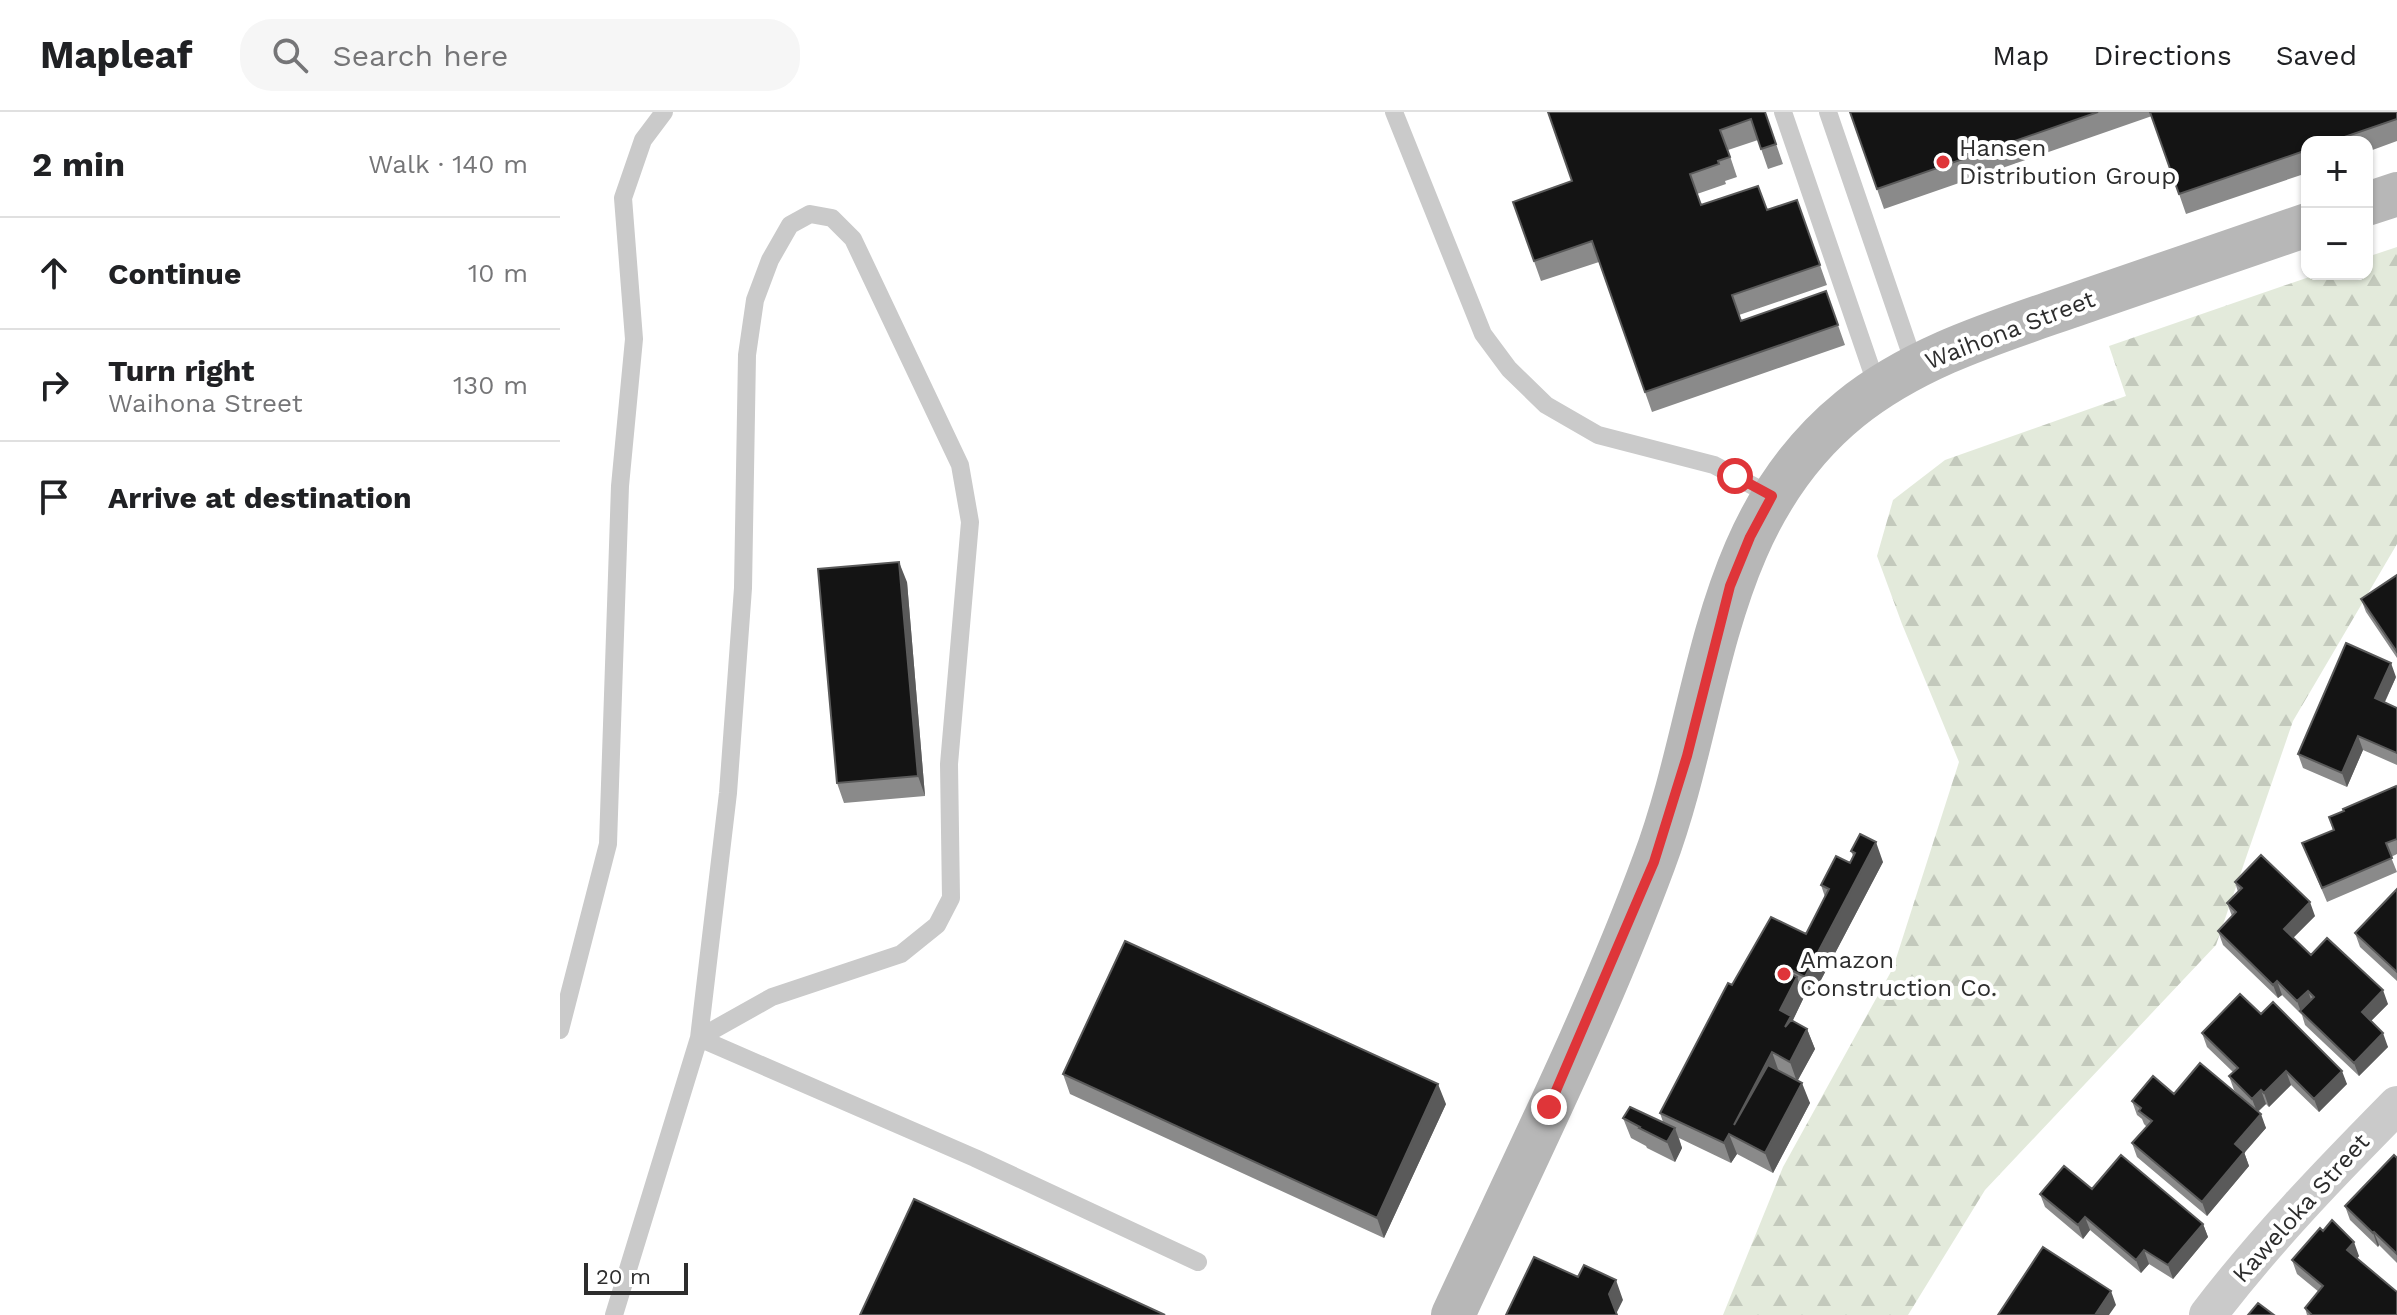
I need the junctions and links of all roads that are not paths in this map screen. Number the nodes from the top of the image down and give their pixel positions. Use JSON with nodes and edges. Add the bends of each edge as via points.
{"nodes":[{"id":1,"x":664,"y":112,"type":"edge"},
{"id":2,"x":1394,"y":112,"type":"edge"},
{"id":3,"x":1783,"y":112,"type":"edge"},
{"id":4,"x":1828,"y":112,"type":"edge"},
{"id":5,"x":2397,"y":194,"type":"edge"},
{"id":6,"x":2373,"y":202,"type":"edge"},
{"id":7,"x":2301,"y":227,"type":"edge"},
{"id":8,"x":1915,"y":366,"type":"junction"},
{"id":9,"x":1878,"y":389,"type":"junction"},
{"id":10,"x":1772,"y":496,"type":"junction"},
{"id":11,"x":560,"y":1030,"type":"edge"},
{"id":12,"x":699,"y":1038,"type":"junction"},
{"id":13,"x":2397,"y":1105,"type":"edge"},
{"id":14,"x":1198,"y":1262,"type":"dead end"},
{"id":15,"x":614,"y":1315,"type":"edge"},
{"id":16,"x":1453,"y":1315,"type":"edge"},
{"id":17,"x":2208,"y":1315,"type":"edge"}],
"edges":[{"from":1,"to":11,"type":"lane","via":[[643,140],[623,198],[634,339],[620,486],[608,844]]},
{"from":2,"to":10,"type":"lane","via":[[1483,334],[1509,369],[1546,405],[1598,435],[1714,465]]},
{"from":3,"to":9,"type":"lane"},
{"from":4,"to":8,"type":"lane"},
{"from":5,"to":6,"type":"street"},
{"from":7,"to":8,"type":"street","name":"Waihona Street"},
{"from":8,"to":9,"type":"street","name":"Waihona Street"},
{"from":9,"to":10,"type":"street","name":"Waihona Street","via":[[1817,440]]},
{"from":10,"to":16,"type":"street","name":"Waihona Street","via":[[1730,586],[1654,862]]},
{"from":12,"to":12,"type":"lane","via":[[743,588],[747,355],[755,300],[770,260],[790,225],[810,214],[832,218],[853,239],[960,465],[970,522],[949,764],[951,898],[937,925],[901,954],[772,997]]},
{"from":12,"to":14,"type":"lane"},
{"from":12,"to":15,"type":"lane"},
{"from":13,"to":17,"type":"street","name":"Kaweloka Street","via":[[2331,1172]]}]}
